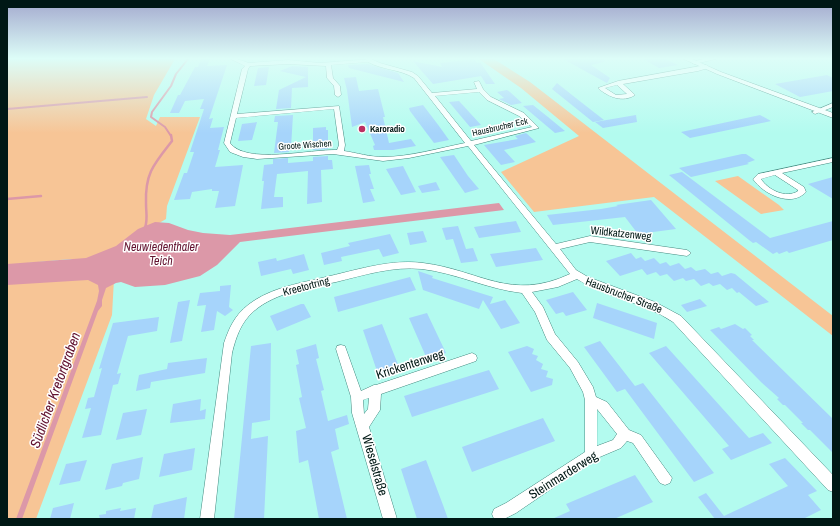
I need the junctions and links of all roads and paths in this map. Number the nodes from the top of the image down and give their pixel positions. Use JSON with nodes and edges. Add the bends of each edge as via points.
{"nodes":[{"id":1,"x":618,"y":83,"type":"edge"},
{"id":2,"x":242,"y":84,"type":"edge"},
{"id":3,"x":335,"y":84,"type":"edge"},
{"id":4,"x":420,"y":84,"type":"edge"},
{"id":5,"x":477,"y":84,"type":"edge"},
{"id":6,"x":615,"y":84,"type":"edge"},
{"id":7,"x":743,"y":84,"type":"edge"},
{"id":8,"x":479,"y":90,"type":"junction"},
{"id":9,"x":338,"y":95,"type":"dead end"},
{"id":10,"x":430,"y":95,"type":"junction"},
{"id":11,"x":833,"y":105,"type":"edge"},
{"id":12,"x":816,"y":111,"type":"junction"},
{"id":13,"x":234,"y":116,"type":"junction"},
{"id":14,"x":833,"y":116,"type":"edge"},
{"id":15,"x":833,"y":119,"type":"edge"},
{"id":16,"x":469,"y":144,"type":"junction"},
{"id":17,"x":340,"y":152,"type":"junction"},
{"id":18,"x":833,"y":160,"type":"edge"},
{"id":19,"x":778,"y":174,"type":"junction"},
{"id":20,"x":553,"y":248,"type":"junction"},
{"id":21,"x":687,"y":253,"type":"dead end"},
{"id":22,"x":577,"y":275,"type":"junction"},
{"id":23,"x":526,"y":291,"type":"junction"},
{"id":24,"x":341,"y":349,"type":"dead end"},
{"id":25,"x":472,"y":358,"type":"dead end"},
{"id":26,"x":374,"y":390,"type":"junction"},
{"id":27,"x":357,"y":397,"type":"junction"},
{"id":28,"x":591,"y":400,"type":"junction"},
{"id":29,"x":363,"y":426,"type":"junction"},
{"id":30,"x":625,"y":434,"type":"junction"},
{"id":31,"x":591,"y":455,"type":"junction"},
{"id":32,"x":665,"y":478,"type":"dead end"},
{"id":33,"x":833,"y":485,"type":"edge"},
{"id":34,"x":499,"y":514,"type":"dead end"},
{"id":35,"x":207,"y":519,"type":"edge"},
{"id":36,"x":390,"y":519,"type":"edge"}],
"edges":[{"from":1,"to":6,"type":"street","via":[[632,95],[614,97],[601,88]]},
{"from":2,"to":13,"type":"street","name":"Groote Wischen"},
{"from":3,"to":9,"type":"street"},
{"from":4,"to":10,"type":"street","name":"Hausbrucher Straße"},
{"from":5,"to":8,"type":"street"},
{"from":7,"to":12,"type":"street"},
{"from":8,"to":10,"type":"street"},
{"from":8,"to":16,"type":"street","name":"Hausbrucher Eck","via":[[494,103],[519,112],[536,128]]},
{"from":10,"to":16,"type":"street","name":"Hausbrucher Straße"},
{"from":11,"to":12,"type":"street"},
{"from":12,"to":14,"type":"street"},
{"from":12,"to":15,"type":"street"},
{"from":13,"to":17,"type":"street","name":"Groote Wischen","via":[[227,143],[228,148],[235,153],[257,158]]},
{"from":13,"to":17,"type":"street","via":[[337,107],[342,145]]},
{"from":16,"to":17,"type":"street","name":"Groote Wischen","via":[[384,159]]},
{"from":16,"to":20,"type":"street","name":"Hausbrucher Straße"},
{"from":18,"to":19,"type":"street"},
{"from":19,"to":19,"type":"street","via":[[801,189],[801,194],[792,197],[779,195],[758,181],[761,176]]},
{"from":20,"to":21,"type":"street","name":"Wildkatzenweg","via":[[590,239]]},
{"from":20,"to":22,"type":"street","name":"Hausbrucher Straße"},
{"from":22,"to":23,"type":"street","name":"Kreetortring","via":[[565,281]]},
{"from":22,"to":33,"type":"street","name":"Hausbrucher Straße","via":[[594,285],[656,306],[677,319]]},
{"from":23,"to":28,"type":"street","via":[[551,338],[569,357],[580,374],[589,390]]},
{"from":23,"to":35,"type":"street","name":"Kreetortring","via":[[495,287],[416,266],[358,273],[278,294],[255,306],[241,318],[230,341]]},
{"from":24,"to":27,"type":"street"},
{"from":25,"to":26,"type":"street","name":"Krickentenweg"},
{"from":26,"to":27,"type":"street","name":"Krickentenweg"},
{"from":26,"to":29,"type":"street","name":"Wieselstraße","via":[[376,407]]},
{"from":27,"to":29,"type":"street","via":[[358,413]]},
{"from":28,"to":30,"type":"street","via":[[602,406]]},
{"from":28,"to":31,"type":"street"},
{"from":29,"to":36,"type":"street","name":"Wieselstraße"},
{"from":30,"to":31,"type":"street","name":"Steinmarderweg","via":[[617,444]]},
{"from":30,"to":32,"type":"street","via":[[637,439]]},
{"from":31,"to":34,"type":"street","name":"Steinmarderweg"}]}
